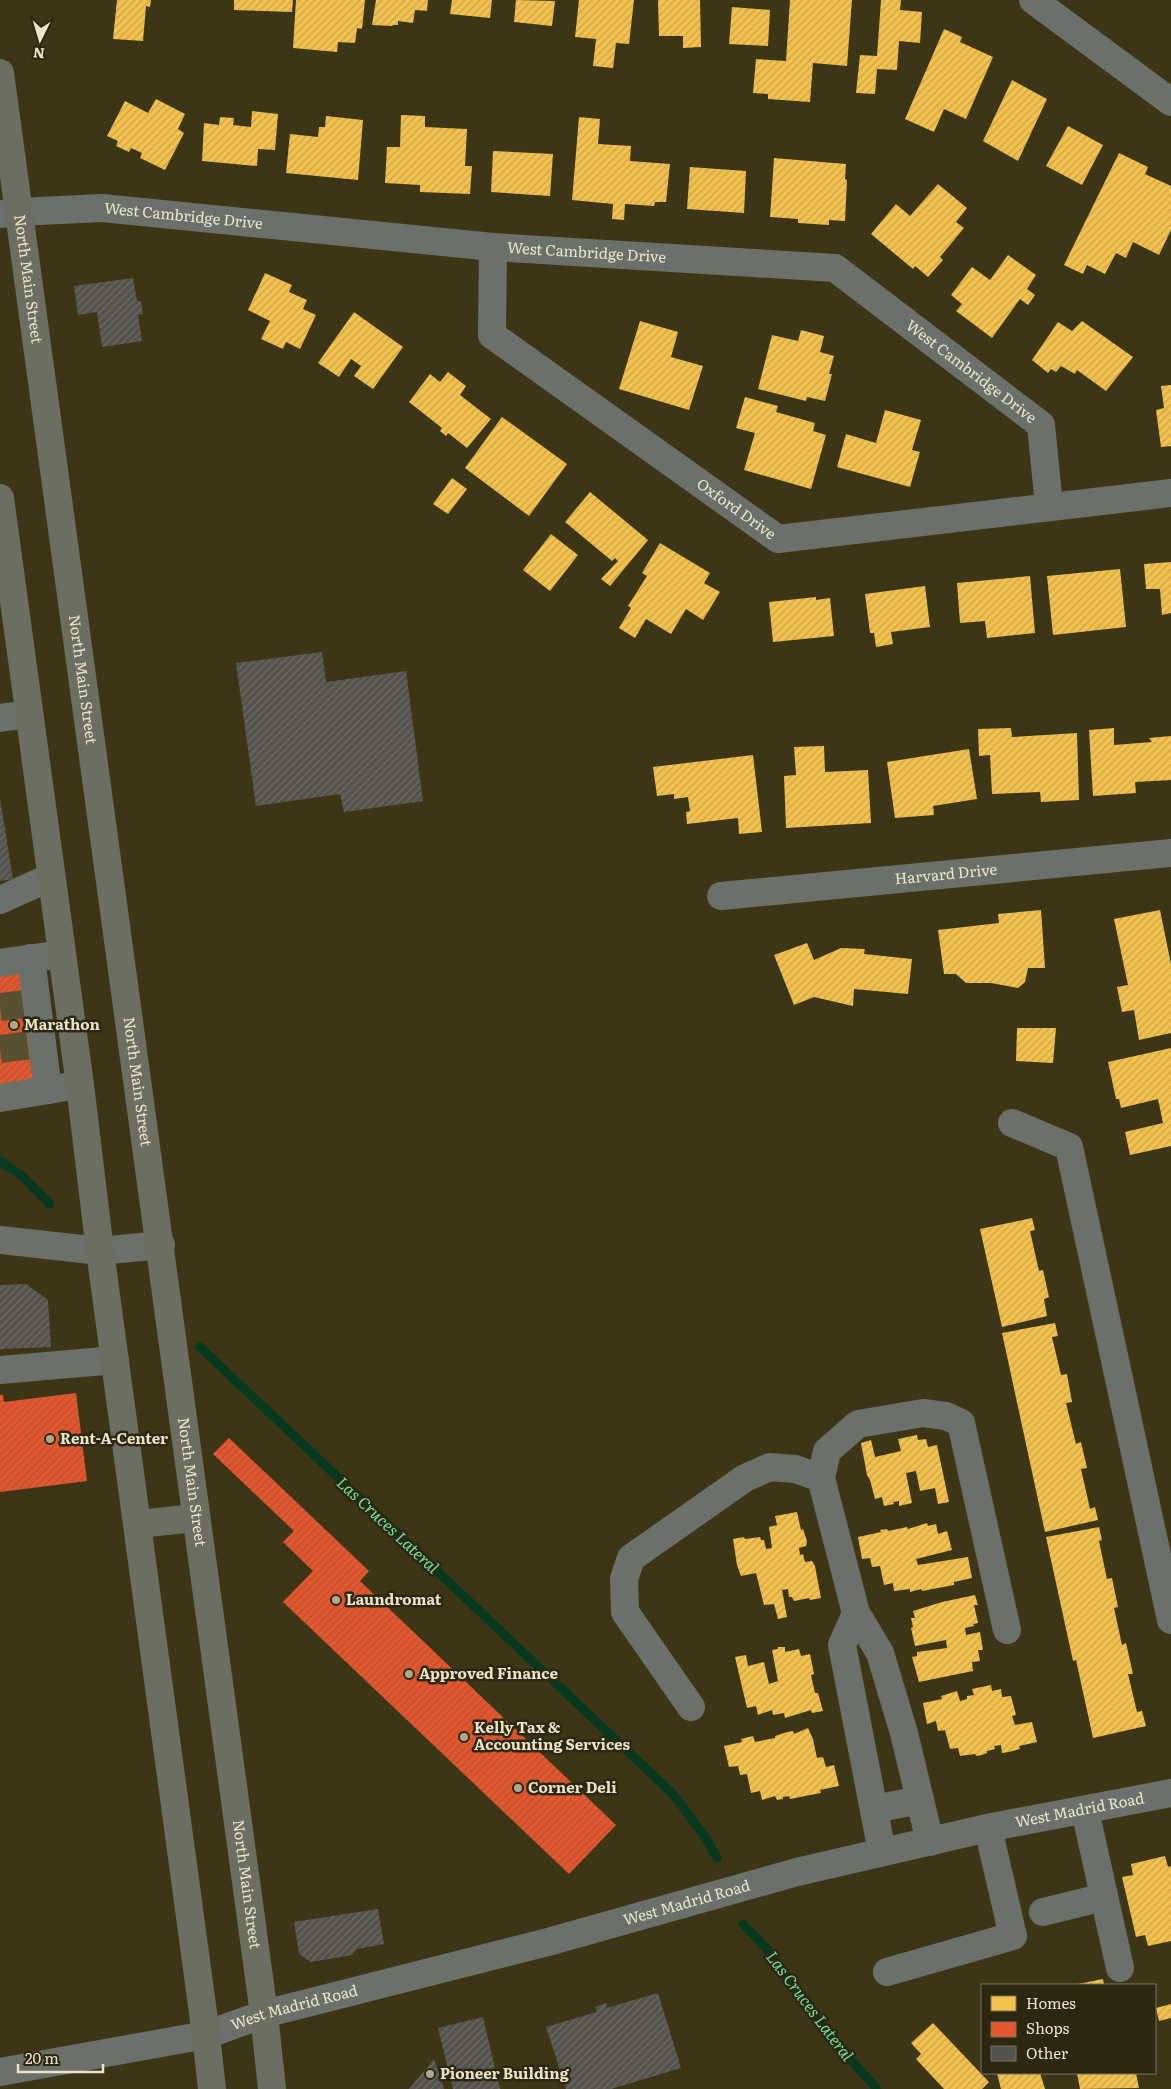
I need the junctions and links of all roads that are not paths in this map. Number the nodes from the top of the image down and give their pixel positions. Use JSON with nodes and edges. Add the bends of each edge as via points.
{"nodes":[{"id":1,"x":1033,"y":0,"type":"edge"},
{"id":2,"x":0,"y":73,"type":"edge"},
{"id":3,"x":1171,"y":102,"type":"edge"},
{"id":4,"x":10,"y":213,"type":"edge"},
{"id":5,"x":492,"y":247,"type":"junction"},
{"id":6,"x":1171,"y":493,"type":"edge"},
{"id":7,"x":0,"y":498,"type":"edge"},
{"id":8,"x":1049,"y":506,"type":"junction"},
{"id":9,"x":29,"y":714,"type":"junction"},
{"id":10,"x":0,"y":718,"type":"edge"},
{"id":11,"x":1171,"y":853,"type":"edge"},
{"id":12,"x":51,"y":877,"type":"junction"},
{"id":13,"x":721,"y":896,"type":"dead end"},
{"id":14,"x":0,"y":900,"type":"edge"},
{"id":15,"x":61,"y":955,"type":"junction"},
{"id":16,"x":31,"y":958,"type":"junction"},
{"id":17,"x":0,"y":963,"type":"edge"},
{"id":18,"x":80,"y":1085,"type":"junction"},
{"id":19,"x":48,"y":1090,"type":"junction"},
{"id":20,"x":0,"y":1098,"type":"edge"},
{"id":21,"x":1012,"y":1123,"type":"dead end"},
{"id":22,"x":0,"y":1240,"type":"edge"},
{"id":23,"x":161,"y":1245,"type":"junction"},
{"id":24,"x":100,"y":1251,"type":"junction"},
{"id":25,"x":115,"y":1360,"type":"junction"},
{"id":26,"x":0,"y":1370,"type":"edge"},
{"id":27,"x":821,"y":1478,"type":"junction"},
{"id":28,"x":196,"y":1518,"type":"junction"},
{"id":29,"x":138,"y":1524,"type":"junction"},
{"id":30,"x":856,"y":1613,"type":"junction"},
{"id":31,"x":1171,"y":1620,"type":"edge"},
{"id":32,"x":1007,"y":1630,"type":"dead end"},
{"id":33,"x":691,"y":1707,"type":"dead end"},
{"id":34,"x":1171,"y":1793,"type":"edge"},
{"id":35,"x":920,"y":1800,"type":"junction"},
{"id":36,"x":874,"y":1809,"type":"junction"},
{"id":37,"x":1085,"y":1810,"type":"junction"},
{"id":38,"x":988,"y":1828,"type":"junction"},
{"id":39,"x":930,"y":1842,"type":"junction"},
{"id":40,"x":882,"y":1852,"type":"junction"},
{"id":41,"x":1104,"y":1897,"type":"junction"},
{"id":42,"x":1043,"y":1912,"type":"dead end"},
{"id":43,"x":1120,"y":1968,"type":"dead end"},
{"id":44,"x":887,"y":1972,"type":"dead end"},
{"id":45,"x":264,"y":2014,"type":"junction"},
{"id":46,"x":206,"y":2034,"type":"junction"},
{"id":47,"x":0,"y":2072,"type":"edge"},
{"id":48,"x":212,"y":2089,"type":"edge"},
{"id":49,"x":272,"y":2089,"type":"edge"}],
"edges":[{"from":1,"to":3,"type":"street"},
{"from":2,"to":4,"type":"main road","name":"North Main Street"},
{"from":4,"to":5,"type":"street","name":"West Cambridge Drive","via":[[102,208]]},
{"from":4,"to":23,"type":"main road","name":"North Main Street"},
{"from":5,"to":8,"type":"street","name":"West Cambridge Drive","via":[[835,268],[1040,425]]},
{"from":5,"to":8,"type":"street","name":"Oxford Drive","via":[[492,335],[778,539]]},
{"from":6,"to":8,"type":"street","name":"Oxford Drive"},
{"from":7,"to":9,"type":"main road"},
{"from":9,"to":10,"type":"street"},
{"from":9,"to":12,"type":"main road"},
{"from":11,"to":13,"type":"street","name":"Harvard Drive"},
{"from":12,"to":14,"type":"street"},
{"from":12,"to":15,"type":"main road"},
{"from":15,"to":16,"type":"street"},
{"from":15,"to":18,"type":"main road"},
{"from":16,"to":17,"type":"street"},
{"from":16,"to":19,"type":"street","via":[[31,1003],[36,1044]]},
{"from":18,"to":19,"type":"street"},
{"from":18,"to":24,"type":"main road"},
{"from":19,"to":20,"type":"street"},
{"from":21,"to":31,"type":"street","via":[[1069,1147]]},
{"from":22,"to":24,"type":"street"},
{"from":23,"to":24,"type":"street"},
{"from":23,"to":28,"type":"main road","name":"North Main Street"},
{"from":24,"to":25,"type":"main road"},
{"from":25,"to":26,"type":"street"},
{"from":25,"to":29,"type":"main road"},
{"from":27,"to":30,"type":"street"},
{"from":27,"to":32,"type":"street","via":[[826,1451],[858,1424],[923,1413],[946,1416],[961,1423]]},
{"from":27,"to":33,"type":"street","via":[[796,1469],[770,1467],[745,1478],[631,1558],[624,1580],[625,1612]]},
{"from":28,"to":29,"type":"main road"},
{"from":28,"to":45,"type":"main road","name":"North Main Street"},
{"from":29,"to":46,"type":"main road"},
{"from":30,"to":35,"type":"street","via":[[880,1653]]},
{"from":30,"to":36,"type":"street","via":[[842,1645]]},
{"from":34,"to":37,"type":"street","name":"West Madrid Road"},
{"from":35,"to":36,"type":"street"},
{"from":35,"to":39,"type":"street"},
{"from":36,"to":40,"type":"street"},
{"from":37,"to":38,"type":"street","name":"West Madrid Road"},
{"from":37,"to":41,"type":"street"},
{"from":38,"to":39,"type":"street","name":"West Madrid Road"},
{"from":38,"to":44,"type":"street","via":[[1013,1936]]},
{"from":39,"to":40,"type":"street","name":"West Madrid Road"},
{"from":40,"to":45,"type":"street","name":"West Madrid Road"},
{"from":41,"to":42,"type":"street"},
{"from":41,"to":43,"type":"street"},
{"from":45,"to":46,"type":"street","name":"West Madrid Road"},
{"from":45,"to":49,"type":"main road","name":"North Main Street"},
{"from":46,"to":47,"type":"street","name":"West Madrid Road"},
{"from":46,"to":48,"type":"main road"}]}
